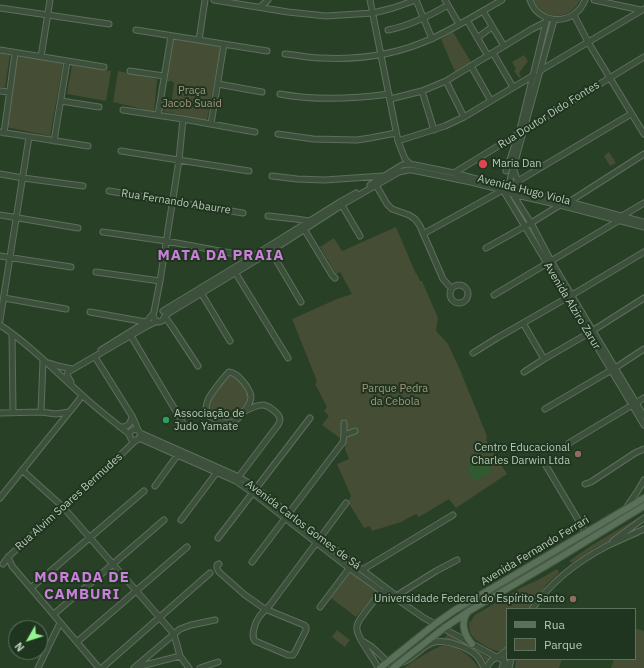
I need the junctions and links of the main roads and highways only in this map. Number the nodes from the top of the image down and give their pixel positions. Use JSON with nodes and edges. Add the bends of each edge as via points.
{"nodes":[{"id":1,"x":644,"y":498,"type":"edge"},
{"id":2,"x":644,"y":506,"type":"edge"},
{"id":3,"x":469,"y":611,"type":"junction"},
{"id":4,"x":472,"y":644,"type":"road end"},
{"id":5,"x":379,"y":668,"type":"edge"},
{"id":6,"x":394,"y":668,"type":"edge"}],
"edges":[{"from":1,"to":5,"type":"main road","name":"Avenida Fernando Ferrari","via":[[455,610]]},
{"from":2,"to":3,"type":"main road","name":"Avenida Fernando Ferrari"},
{"from":3,"to":4,"type":"main road","via":[[464,619],[464,630]]},
{"from":3,"to":6,"type":"main road","name":"Avenida Fernando Ferrari"}]}
